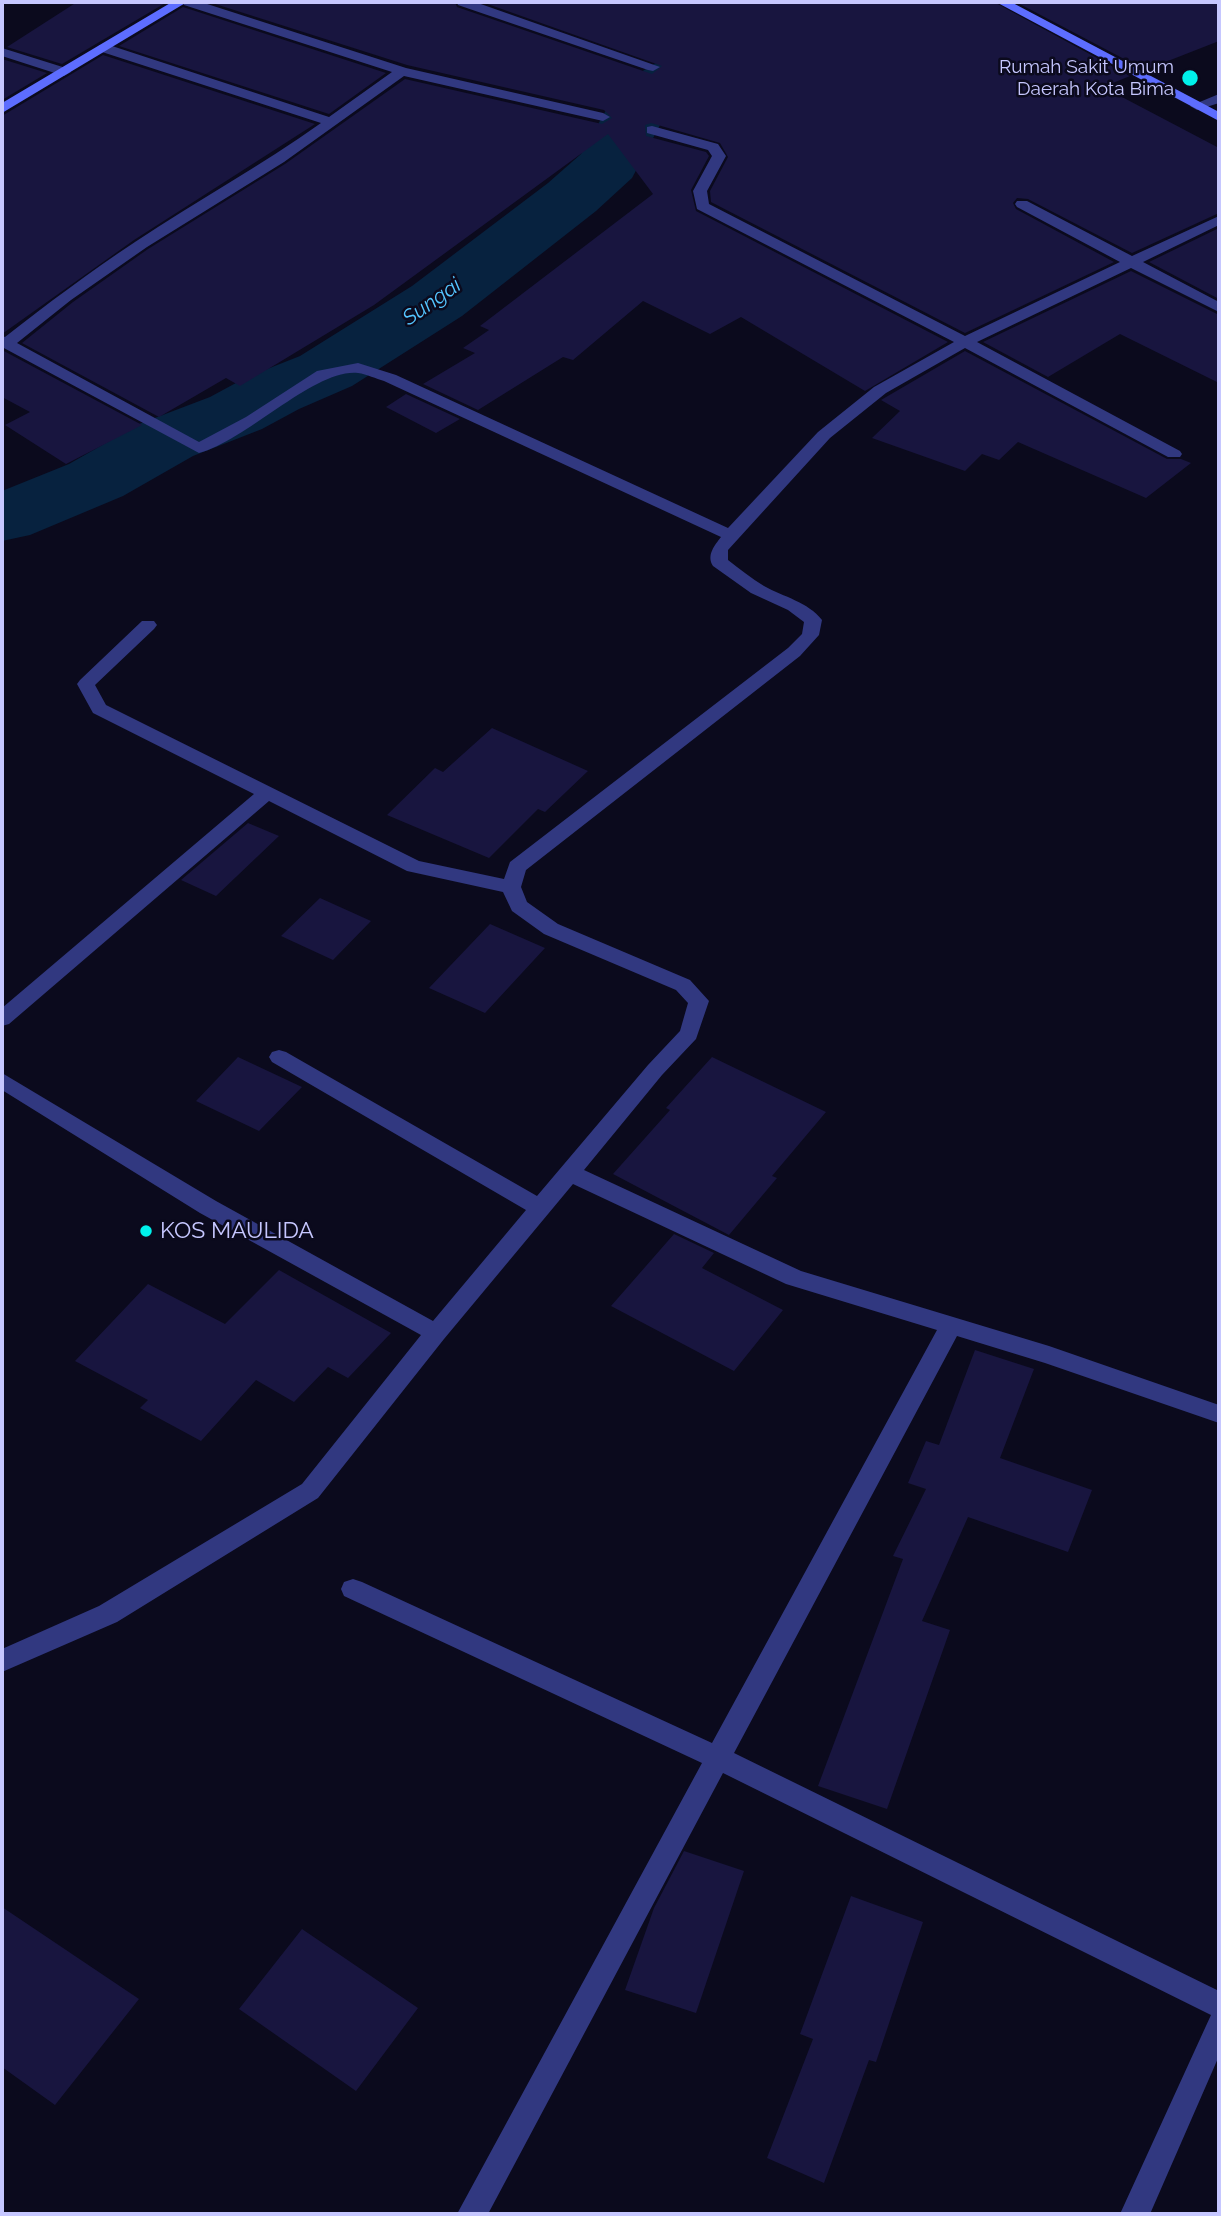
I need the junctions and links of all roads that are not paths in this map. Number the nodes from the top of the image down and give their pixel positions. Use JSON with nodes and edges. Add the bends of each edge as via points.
{"nodes":[{"id":1,"x":181,"y":2,"type":"edge"},
{"id":2,"x":189,"y":2,"type":"edge"},
{"id":3,"x":463,"y":2,"type":"edge"},
{"id":4,"x":1002,"y":2,"type":"edge"},
{"id":5,"x":104,"y":48,"type":"junction"},
{"id":6,"x":2,"y":52,"type":"edge"},
{"id":7,"x":653,"y":66,"type":"dead end"},
{"id":8,"x":401,"y":71,"type":"junction"},
{"id":9,"x":64,"y":72,"type":"junction"},
{"id":10,"x":1219,"y":98,"type":"edge"},
{"id":11,"x":1197,"y":106,"type":"junction"},
{"id":12,"x":2,"y":109,"type":"edge"},
{"id":13,"x":603,"y":117,"type":"dead end"},
{"id":14,"x":1219,"y":117,"type":"edge"},
{"id":15,"x":332,"y":122,"type":"junction"},
{"id":16,"x":652,"y":130,"type":"dead end"},
{"id":17,"x":1022,"y":204,"type":"dead end"},
{"id":18,"x":1219,"y":220,"type":"edge"},
{"id":19,"x":1134,"y":261,"type":"junction"},
{"id":20,"x":1219,"y":308,"type":"edge"},
{"id":21,"x":4,"y":342,"type":"edge"},
{"id":22,"x":965,"y":342,"type":"junction"},
{"id":23,"x":1174,"y":454,"type":"dead end"},
{"id":24,"x":731,"y":535,"type":"junction"},
{"id":25,"x":148,"y":625,"type":"dead end"},
{"id":26,"x":267,"y":793,"type":"junction"},
{"id":27,"x":510,"y":887,"type":"junction"},
{"id":28,"x":2,"y":1019,"type":"edge"},
{"id":29,"x":279,"y":1057,"type":"dead end"},
{"id":30,"x":2,"y":1080,"type":"edge"},
{"id":31,"x":570,"y":1173,"type":"junction"},
{"id":32,"x":540,"y":1208,"type":"junction"},
{"id":33,"x":951,"y":1326,"type":"junction"},
{"id":34,"x":436,"y":1333,"type":"junction"},
{"id":35,"x":1219,"y":1413,"type":"edge"},
{"id":36,"x":353,"y":1589,"type":"dead end"},
{"id":37,"x":2,"y":1661,"type":"edge"},
{"id":38,"x":718,"y":1758,"type":"junction"},
{"id":39,"x":1219,"y":2006,"type":"edge"},
{"id":40,"x":1219,"y":2025,"type":"edge"},
{"id":41,"x":472,"y":2214,"type":"edge"},
{"id":42,"x":1135,"y":2214,"type":"edge"}],
"edges":[{"from":1,"to":5,"type":"main road"},
{"from":2,"to":8,"type":"street"},
{"from":3,"to":7,"type":"street"},
{"from":4,"to":11,"type":"main road"},
{"from":5,"to":9,"type":"main road"},
{"from":5,"to":15,"type":"street"},
{"from":6,"to":9,"type":"street"},
{"from":8,"to":13,"type":"street"},
{"from":8,"to":15,"type":"street"},
{"from":9,"to":12,"type":"main road"},
{"from":10,"to":11,"type":"street"},
{"from":11,"to":14,"type":"main road"},
{"from":15,"to":21,"type":"street","via":[[142,244]]},
{"from":16,"to":22,"type":"street","via":[[713,147],[719,156],[700,191],[702,206]]},
{"from":17,"to":19,"type":"street"},
{"from":18,"to":19,"type":"street"},
{"from":19,"to":20,"type":"street"},
{"from":19,"to":22,"type":"street"},
{"from":21,"to":24,"type":"street","via":[[199,448],[323,374],[358,368],[390,378]]},
{"from":22,"to":23,"type":"street"},
{"from":22,"to":24,"type":"street","via":[[880,390],[824,435]]},
{"from":24,"to":27,"type":"street","via":[[720,550],[719,562],[813,620],[810,635],[765,676],[517,867]]},
{"from":25,"to":26,"type":"street","via":[[86,684],[99,709]]},
{"from":26,"to":27,"type":"street","via":[[414,866]]},
{"from":26,"to":28,"type":"street"},
{"from":27,"to":31,"type":"street","via":[[519,906],[551,929],[683,985],[699,1001],[689,1034]]},
{"from":29,"to":32,"type":"street"},
{"from":30,"to":34,"type":"street","via":[[208,1207]]},
{"from":31,"to":32,"type":"street"},
{"from":31,"to":33,"type":"street","via":[[794,1278]]},
{"from":32,"to":34,"type":"street"},
{"from":33,"to":35,"type":"street"},
{"from":33,"to":38,"type":"street"},
{"from":34,"to":37,"type":"street","via":[[310,1491],[108,1614]]},
{"from":36,"to":38,"type":"street"},
{"from":38,"to":39,"type":"street"},
{"from":38,"to":41,"type":"street"},
{"from":40,"to":42,"type":"street"}]}
